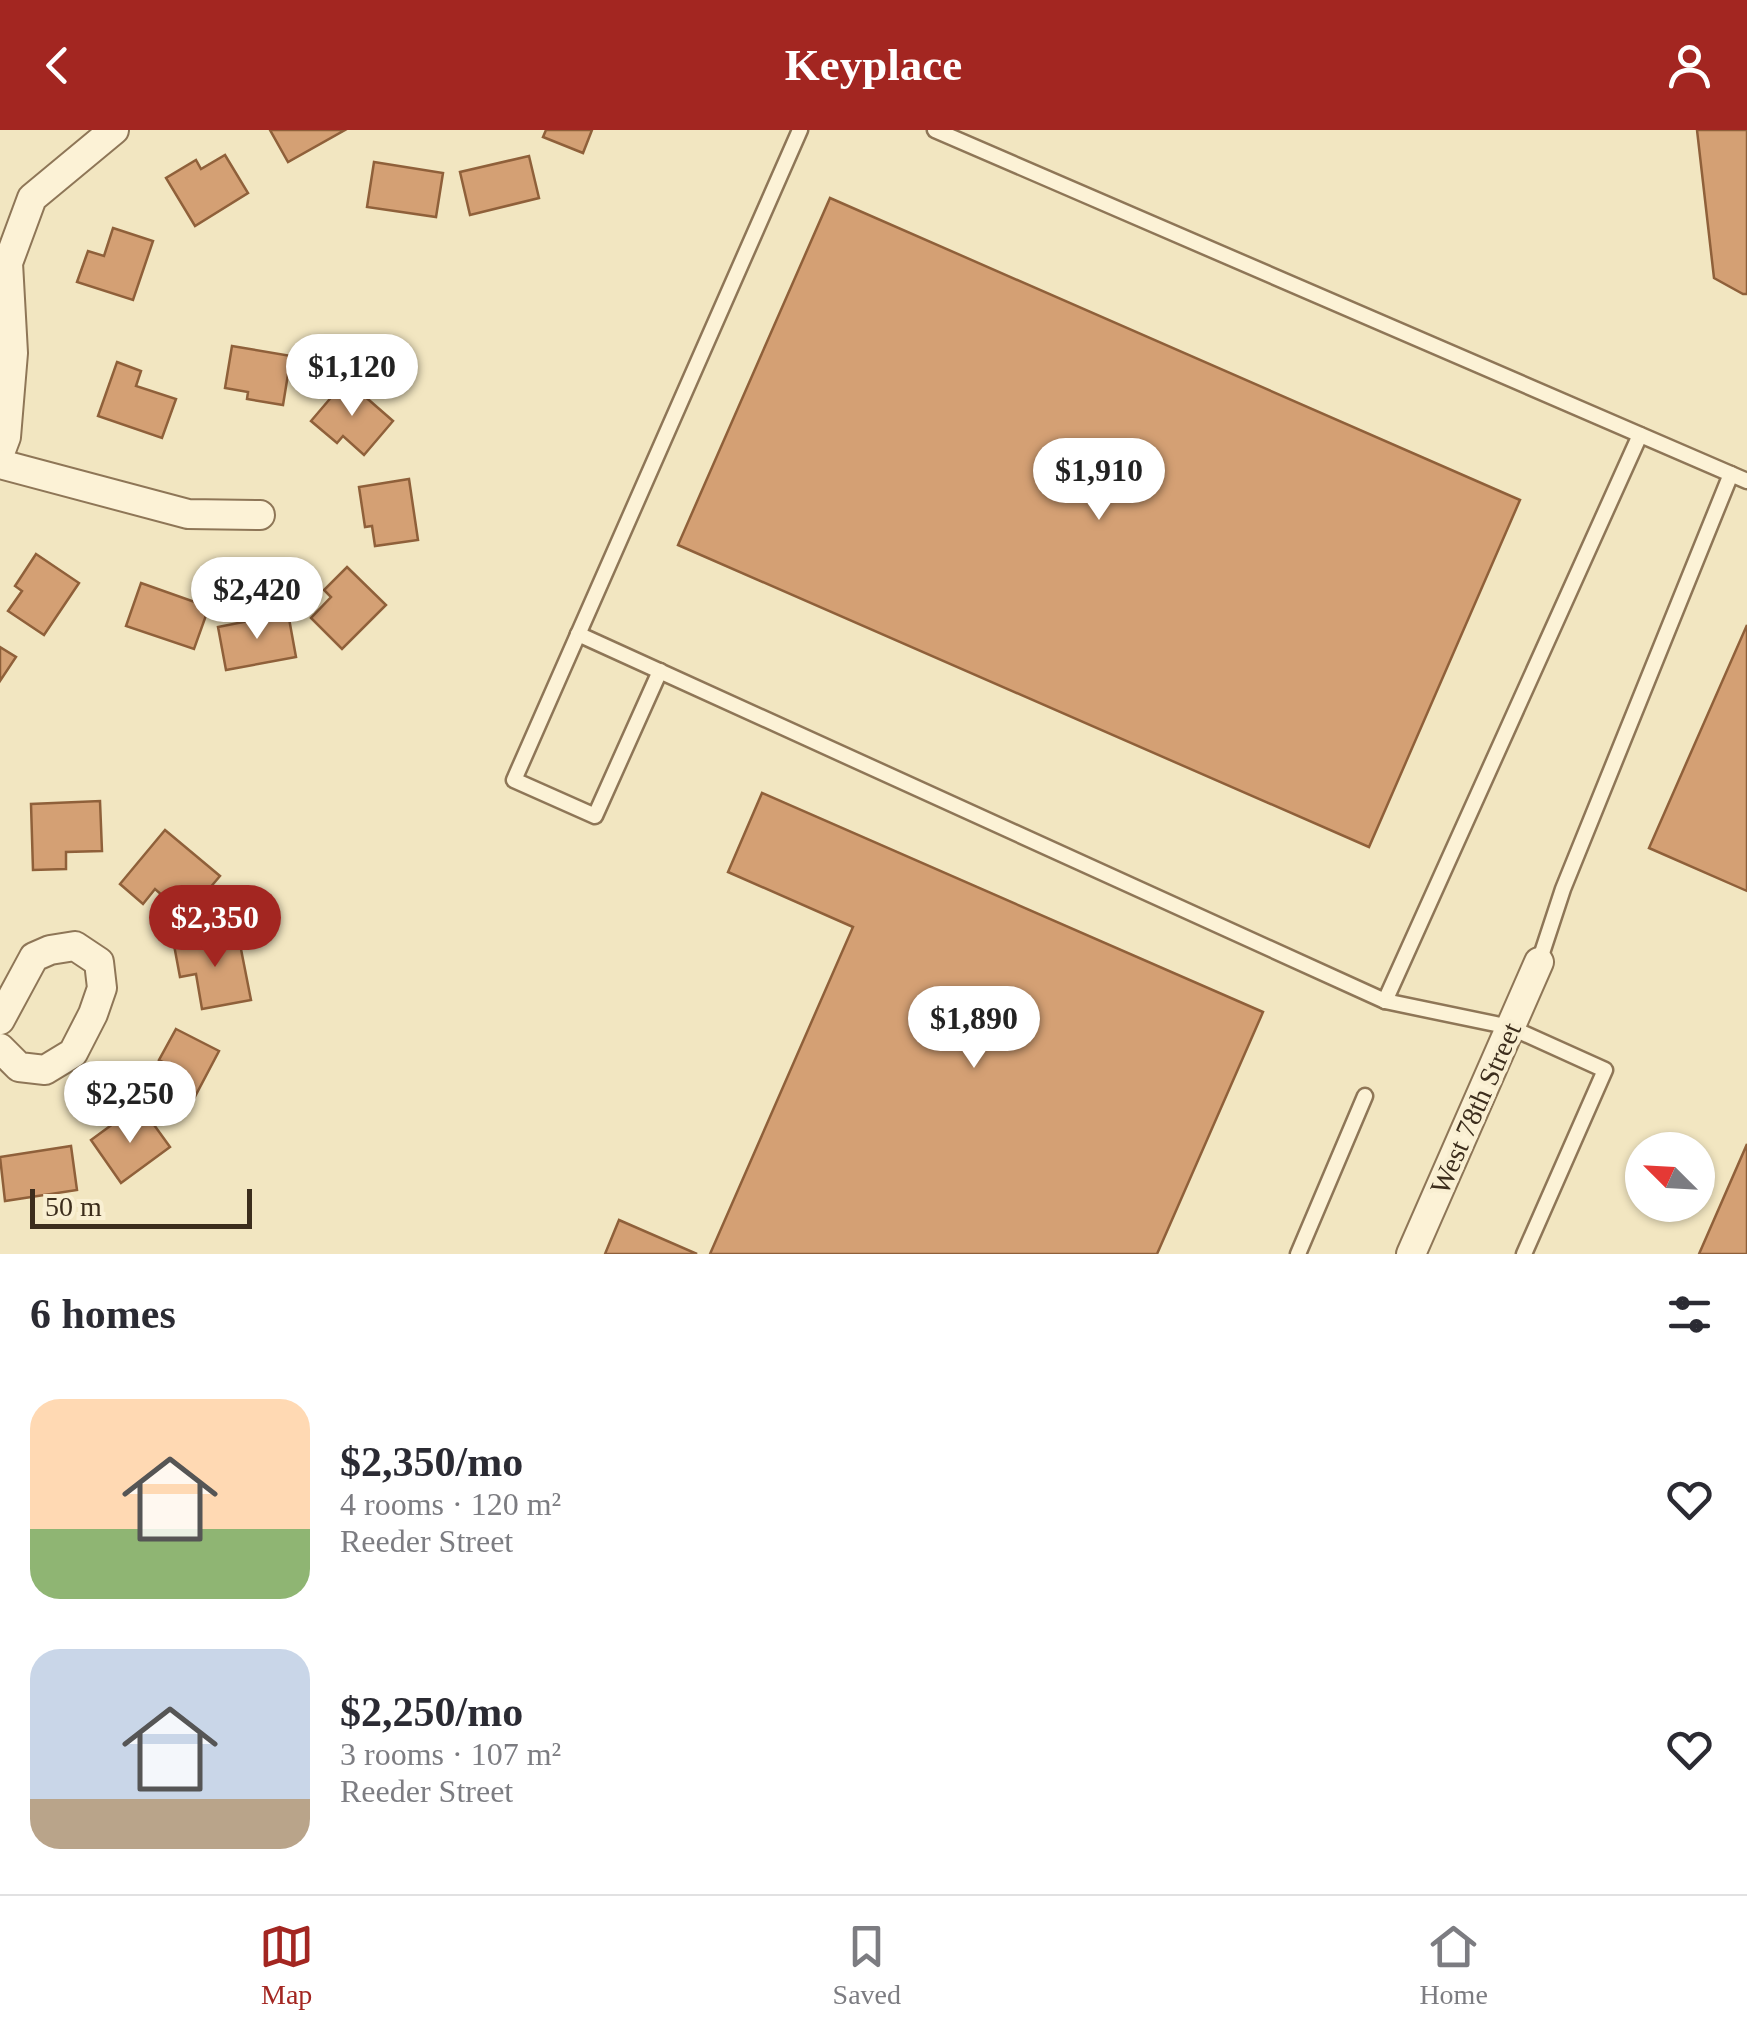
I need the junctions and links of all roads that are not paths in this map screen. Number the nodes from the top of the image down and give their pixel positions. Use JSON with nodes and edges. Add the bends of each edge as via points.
{"nodes":[{"id":1,"x":114,"y":130,"type":"edge"},
{"id":2,"x":800,"y":130,"type":"edge"},
{"id":3,"x":935,"y":130,"type":"edge"},
{"id":4,"x":1640,"y":435,"type":"junction"},
{"id":5,"x":0,"y":453,"type":"edge"},
{"id":6,"x":0,"y":464,"type":"edge"},
{"id":7,"x":1731,"y":474,"type":"junction"},
{"id":8,"x":1747,"y":481,"type":"edge"},
{"id":9,"x":260,"y":515,"type":"dead end"},
{"id":10,"x":578,"y":634,"type":"junction"},
{"id":11,"x":660,"y":671,"type":"junction"},
{"id":12,"x":1539,"y":962,"type":"joint"},
{"id":13,"x":1384,"y":1001,"type":"junction"},
{"id":14,"x":0,"y":1020,"type":"edge"},
{"id":15,"x":1510,"y":1027,"type":"junction"},
{"id":16,"x":0,"y":1048,"type":"edge"},
{"id":17,"x":1365,"y":1096,"type":"dead end"},
{"id":18,"x":1298,"y":1254,"type":"edge"},
{"id":19,"x":1411,"y":1254,"type":"edge"},
{"id":20,"x":1524,"y":1254,"type":"edge"}],
"edges":[{"from":1,"to":5,"type":"street","via":[[32,198],[8,263],[13,353]]},
{"from":2,"to":10,"type":"lane"},
{"from":3,"to":4,"type":"lane"},
{"from":4,"to":7,"type":"lane"},
{"from":4,"to":13,"type":"lane"},
{"from":6,"to":9,"type":"street","via":[[188,514]]},
{"from":7,"to":8,"type":"lane"},
{"from":7,"to":12,"type":"lane"},
{"from":10,"to":11,"type":"lane"},
{"from":10,"to":11,"type":"lane","via":[[514,780],[595,816]]},
{"from":11,"to":13,"type":"lane"},
{"from":12,"to":15,"type":"street","name":"West 78th Street"},
{"from":13,"to":15,"type":"lane"},
{"from":14,"to":16,"type":"street","via":[[34,957],[75,946],[98,962],[102,988],[73,1053],[46,1070],[19,1067]]},
{"from":15,"to":19,"type":"street","name":"West 78th Street"},
{"from":15,"to":20,"type":"lane","via":[[1604,1070]]},
{"from":17,"to":18,"type":"lane"}]}
